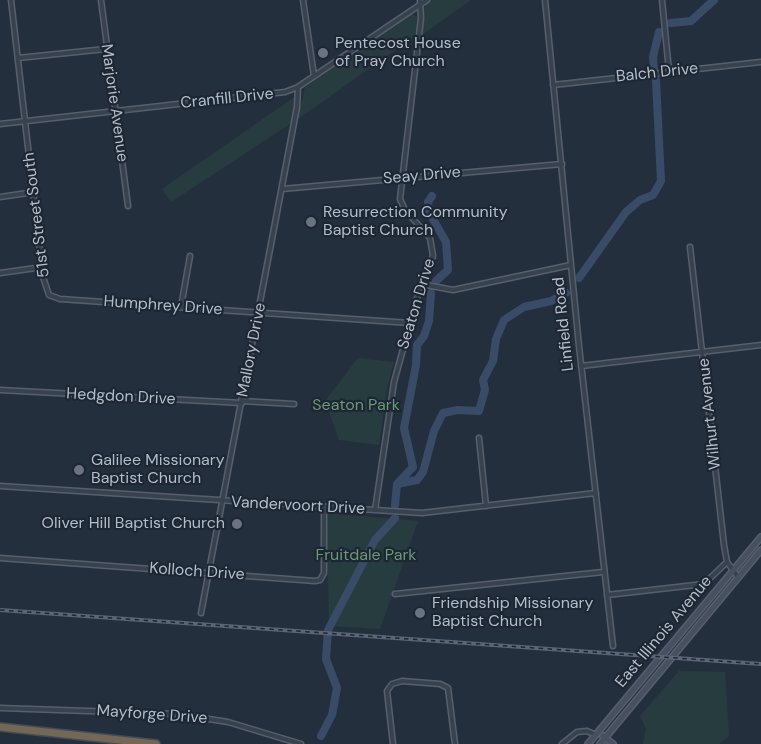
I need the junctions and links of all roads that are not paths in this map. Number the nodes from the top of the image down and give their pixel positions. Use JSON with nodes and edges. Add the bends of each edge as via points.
{"nodes":[{"id":1,"x":11,"y":0,"type":"edge"},
{"id":2,"x":101,"y":0,"type":"edge"},
{"id":3,"x":303,"y":0,"type":"edge"},
{"id":4,"x":427,"y":0,"type":"edge"},
{"id":5,"x":545,"y":0,"type":"edge"},
{"id":6,"x":662,"y":0,"type":"edge"},
{"id":7,"x":421,"y":2,"type":"edge"},
{"id":8,"x":105,"y":49,"type":"junction"},
{"id":9,"x":18,"y":58,"type":"junction"},
{"id":10,"x":761,"y":62,"type":"edge"},
{"id":11,"x":669,"y":71,"type":"junction"},
{"id":12,"x":314,"y":76,"type":"junction"},
{"id":13,"x":553,"y":85,"type":"junction"},
{"id":14,"x":298,"y":87,"type":"junction"},
{"id":15,"x":115,"y":111,"type":"junction"},
{"id":16,"x":26,"y":122,"type":"junction"},
{"id":17,"x":0,"y":124,"type":"edge"},
{"id":18,"x":562,"y":164,"type":"junction"},
{"id":19,"x":403,"y":178,"type":"junction"},
{"id":20,"x":282,"y":189,"type":"junction"},
{"id":21,"x":34,"y":192,"type":"junction"},
{"id":22,"x":0,"y":197,"type":"edge"},
{"id":23,"x":128,"y":207,"type":"dead end"},
{"id":24,"x":690,"y":247,"type":"dead end"},
{"id":25,"x":190,"y":256,"type":"dead end"},
{"id":26,"x":571,"y":265,"type":"junction"},
{"id":27,"x":43,"y":267,"type":"junction"},
{"id":28,"x":0,"y":273,"type":"edge"},
{"id":29,"x":421,"y":284,"type":"junction"},
{"id":30,"x":60,"y":299,"type":"joint"},
{"id":31,"x":181,"y":307,"type":"junction"},
{"id":32,"x":260,"y":312,"type":"junction"},
{"id":33,"x":410,"y":322,"type":"junction"},
{"id":34,"x":761,"y":345,"type":"edge"},
{"id":35,"x":703,"y":351,"type":"junction"},
{"id":36,"x":581,"y":366,"type":"junction"},
{"id":37,"x":0,"y":390,"type":"edge"},
{"id":38,"x":242,"y":402,"type":"junction"},
{"id":39,"x":294,"y":404,"type":"dead end"},
{"id":40,"x":479,"y":438,"type":"dead end"},
{"id":41,"x":0,"y":486,"type":"edge"},
{"id":42,"x":596,"y":493,"type":"junction"},
{"id":43,"x":223,"y":502,"type":"junction"},
{"id":44,"x":486,"y":506,"type":"junction"},
{"id":45,"x":324,"y":507,"type":"junction"},
{"id":46,"x":375,"y":510,"type":"junction"},
{"id":47,"x":761,"y":537,"type":"edge"},
{"id":48,"x":761,"y":550,"type":"edge"},
{"id":49,"x":0,"y":558,"type":"edge"},
{"id":50,"x":727,"y":562,"type":"junction"},
{"id":51,"x":732,"y":571,"type":"junction"},
{"id":52,"x":210,"y":572,"type":"junction"},
{"id":53,"x":603,"y":572,"type":"junction"},
{"id":54,"x":738,"y":577,"type":"junction"},
{"id":55,"x":395,"y":594,"type":"dead end"},
{"id":56,"x":607,"y":596,"type":"junction"},
{"id":57,"x":201,"y":613,"type":"dead end"},
{"id":58,"x":613,"y":646,"type":"dead end"},
{"id":59,"x":0,"y":708,"type":"edge"},
{"id":60,"x":0,"y":727,"type":"edge"},
{"id":61,"x":596,"y":735,"type":"junction"},
{"id":62,"x":606,"y":737,"type":"junction"},
{"id":63,"x":156,"y":744,"type":"edge"},
{"id":64,"x":301,"y":744,"type":"edge"},
{"id":65,"x":393,"y":744,"type":"edge"},
{"id":66,"x":455,"y":744,"type":"edge"},
{"id":67,"x":562,"y":744,"type":"edge"},
{"id":68,"x":588,"y":744,"type":"edge"},
{"id":69,"x":601,"y":744,"type":"edge"},
{"id":70,"x":613,"y":744,"type":"edge"}],
"edges":[{"from":1,"to":9,"type":"street","name":"51st Street South"},
{"from":2,"to":8,"type":"street","name":"Marjorie Avenue"},
{"from":3,"to":12,"type":"street"},
{"from":4,"to":7,"type":"street","name":"Cranfill Drive"},
{"from":5,"to":13,"type":"street","name":"Linfield Road"},
{"from":6,"to":11,"type":"street"},
{"from":7,"to":12,"type":"street","name":"Cranfill Drive"},
{"from":7,"to":19,"type":"street","name":"Seaton Drive"},
{"from":8,"to":9,"type":"street"},
{"from":8,"to":15,"type":"street","name":"Marjorie Avenue"},
{"from":9,"to":16,"type":"street","name":"51st Street South"},
{"from":10,"to":11,"type":"street","name":"Balch Drive"},
{"from":11,"to":13,"type":"street","name":"Balch Drive"},
{"from":12,"to":14,"type":"street","name":"Cranfill Drive"},
{"from":13,"to":18,"type":"street","name":"Linfield Road"},
{"from":14,"to":15,"type":"street","name":"Cranfill Drive","via":[[270,96]]},
{"from":14,"to":20,"type":"street","name":"Mallory Drive"},
{"from":15,"to":16,"type":"street","name":"Cranfill Drive"},
{"from":15,"to":23,"type":"street","name":"Marjorie Avenue"},
{"from":16,"to":17,"type":"street","name":"Cranfill Drive"},
{"from":16,"to":21,"type":"street","name":"51st Street South"},
{"from":18,"to":19,"type":"street","name":"Seay Drive"},
{"from":18,"to":26,"type":"street","name":"Linfield Road"},
{"from":19,"to":20,"type":"street","name":"Seay Drive"},
{"from":19,"to":29,"type":"street","name":"Seaton Drive","via":[[400,199],[433,245],[433,256]]},
{"from":20,"to":32,"type":"street","name":"Mallory Drive"},
{"from":21,"to":22,"type":"street"},
{"from":21,"to":27,"type":"street","name":"51st Street South"},
{"from":24,"to":35,"type":"street","name":"Wilhurt Avenue"},
{"from":25,"to":31,"type":"street"},
{"from":26,"to":29,"type":"street","via":[[453,290]]},
{"from":26,"to":36,"type":"street","name":"Linfield Road"},
{"from":27,"to":28,"type":"street"},
{"from":27,"to":30,"type":"street","name":"51st Street South","via":[[46,290]]},
{"from":29,"to":33,"type":"street","name":"Seaton Drive"},
{"from":30,"to":31,"type":"street","name":"Humphrey Drive"},
{"from":31,"to":32,"type":"street","name":"Humphrey Drive"},
{"from":32,"to":33,"type":"street","name":"Humphrey Drive"},
{"from":32,"to":38,"type":"street","name":"Mallory Drive"},
{"from":33,"to":46,"type":"street","name":"Seaton Drive","via":[[391,396]]},
{"from":34,"to":35,"type":"street"},
{"from":35,"to":36,"type":"street"},
{"from":35,"to":50,"type":"street","name":"Wilhurt Avenue"},
{"from":36,"to":42,"type":"street","name":"Linfield Road"},
{"from":37,"to":38,"type":"street","name":"Hedgdon Drive"},
{"from":38,"to":39,"type":"street","name":"Hedgdon Drive"},
{"from":38,"to":43,"type":"street","name":"Mallory Drive"},
{"from":40,"to":44,"type":"street"},
{"from":41,"to":43,"type":"street","name":"Vandervoort Drive"},
{"from":42,"to":44,"type":"street","name":"Vandervoort Drive"},
{"from":42,"to":53,"type":"street","name":"Linfield Road"},
{"from":43,"to":45,"type":"street","name":"Vandervoort Drive"},
{"from":43,"to":52,"type":"street","name":"Mallory Drive"},
{"from":44,"to":46,"type":"street","name":"Vandervoort Drive","via":[[433,513]]},
{"from":45,"to":46,"type":"street","name":"Vandervoort Drive"},
{"from":45,"to":52,"type":"street","name":"Kolloch Drive","via":[[324,573],[320,580]]},
{"from":47,"to":51,"type":"main road","name":"East Illinois Avenue"},
{"from":48,"to":54,"type":"main road","name":"East Illinois Avenue"},
{"from":49,"to":52,"type":"street","name":"Kolloch Drive"},
{"from":50,"to":51,"type":"street","name":"Wilhurt Avenue"},
{"from":50,"to":56,"type":"street","via":[[710,580],[696,586]]},
{"from":51,"to":54,"type":"street","name":"Wilhurt Avenue"},
{"from":51,"to":61,"type":"main road","name":"East Illinois Avenue"},
{"from":52,"to":57,"type":"street","name":"Mallory Drive"},
{"from":53,"to":55,"type":"street"},
{"from":53,"to":56,"type":"street","name":"Linfield Road"},
{"from":54,"to":62,"type":"main road","name":"East Illinois Avenue"},
{"from":56,"to":58,"type":"street","name":"Linfield Road"},
{"from":59,"to":64,"type":"street","name":"Mayforge Drive","via":[[176,714],[228,722]]},
{"from":60,"to":63,"type":"highway"},
{"from":61,"to":62,"type":"main road"},
{"from":61,"to":67,"type":"street","via":[[577,732]]},
{"from":61,"to":68,"type":"main road","name":"East Illinois Avenue"},
{"from":61,"to":69,"type":"main road"},
{"from":62,"to":69,"type":"main road","name":"East Illinois Avenue"},
{"from":62,"to":70,"type":"main road"},
{"from":65,"to":66,"type":"street","via":[[386,698],[389,687],[397,682],[440,684],[448,688]]}]}
